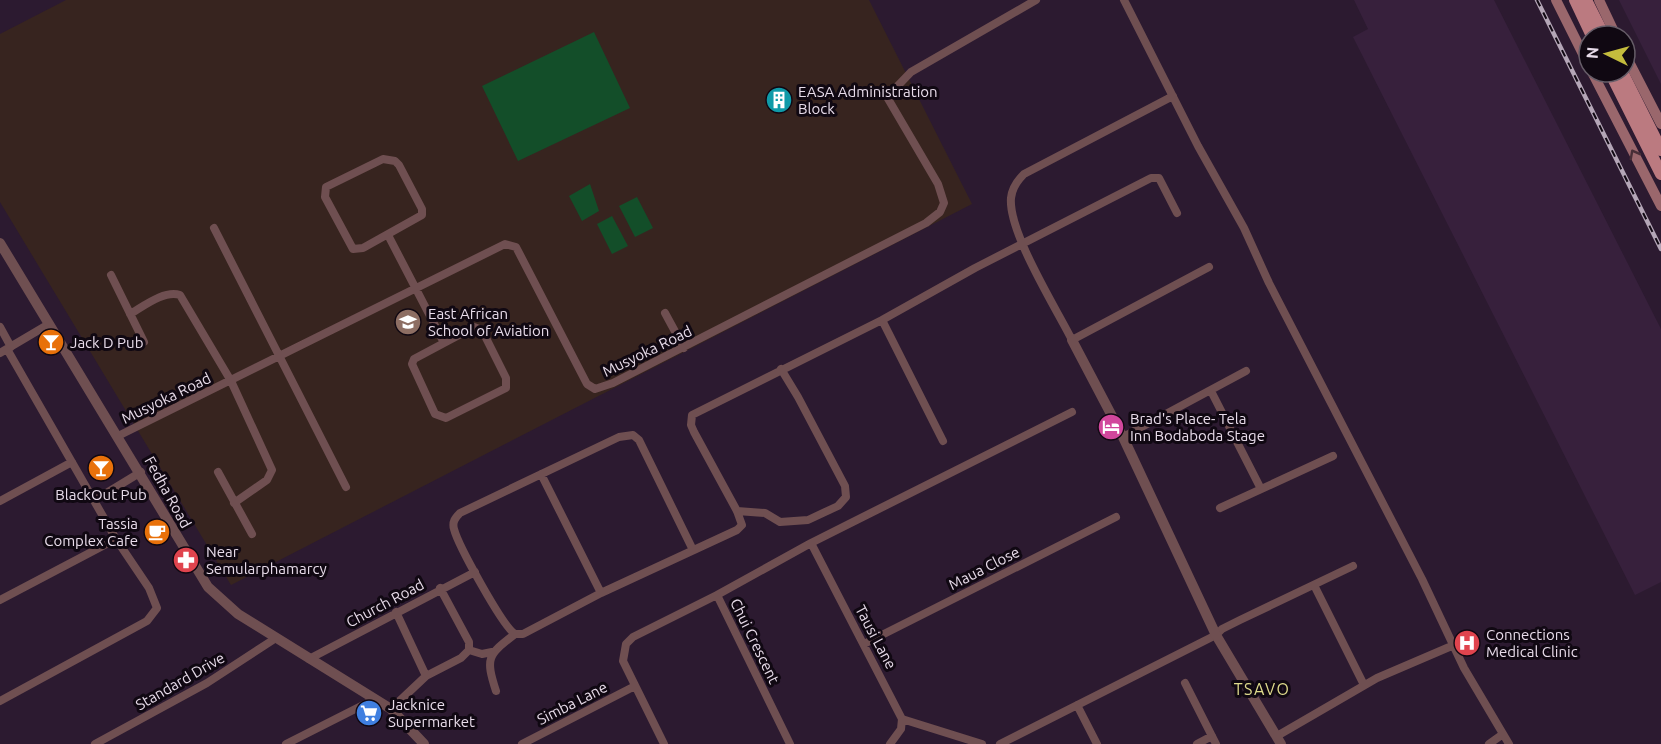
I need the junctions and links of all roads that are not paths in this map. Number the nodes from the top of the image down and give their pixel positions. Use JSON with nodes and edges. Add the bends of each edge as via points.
{"nodes":[{"id":1,"x":1036,"y":0,"type":"edge"},
{"id":2,"x":1124,"y":0,"type":"edge"},
{"id":3,"x":1556,"y":0,"type":"edge"},
{"id":4,"x":1575,"y":0,"type":"edge"},
{"id":5,"x":1586,"y":0,"type":"edge"},
{"id":6,"x":1599,"y":0,"type":"edge"},
{"id":7,"x":1586,"y":24,"type":"edge"},
{"id":8,"x":1598,"y":24,"type":"edge"},
{"id":9,"x":1610,"y":24,"type":"edge"},
{"id":10,"x":1577,"y":42,"type":"edge"},
{"id":11,"x":1637,"y":77,"type":"edge"},
{"id":12,"x":1598,"y":84,"type":"edge"},
{"id":13,"x":1616,"y":84,"type":"edge"},
{"id":14,"x":1628,"y":84,"type":"edge"},
{"id":15,"x":1173,"y":96,"type":"junction"},
{"id":16,"x":1661,"y":124,"type":"edge"},
{"id":17,"x":1661,"y":150,"type":"edge"},
{"id":18,"x":1661,"y":174,"type":"edge"},
{"id":19,"x":1661,"y":206,"type":"edge"},
{"id":20,"x":1177,"y":213,"type":"dead end"},
{"id":21,"x":214,"y":228,"type":"dead end"},
{"id":22,"x":388,"y":235,"type":"junction"},
{"id":23,"x":0,"y":243,"type":"edge"},
{"id":24,"x":1022,"y":244,"type":"junction"},
{"id":25,"x":1209,"y":267,"type":"dead end"},
{"id":26,"x":111,"y":275,"type":"dead end"},
{"id":27,"x":414,"y":288,"type":"junction"},
{"id":28,"x":665,"y":313,"type":"dead end"},
{"id":29,"x":130,"y":314,"type":"junction"},
{"id":30,"x":882,"y":320,"type":"junction"},
{"id":31,"x":49,"y":324,"type":"junction"},
{"id":32,"x":0,"y":327,"type":"edge"},
{"id":33,"x":1072,"y":340,"type":"junction"},
{"id":34,"x":443,"y":341,"type":"junction"},
{"id":35,"x":144,"y":342,"type":"dead end"},
{"id":36,"x":684,"y":348,"type":"junction"},
{"id":37,"x":6,"y":350,"type":"edge"},
{"id":38,"x":281,"y":356,"type":"junction"},
{"id":39,"x":781,"y":369,"type":"junction"},
{"id":40,"x":1246,"y":371,"type":"dead end"},
{"id":41,"x":231,"y":381,"type":"junction"},
{"id":42,"x":1211,"y":391,"type":"junction"},
{"id":43,"x":1072,"y":412,"type":"dead end"},
{"id":44,"x":118,"y":436,"type":"junction"},
{"id":45,"x":1123,"y":437,"type":"junction"},
{"id":46,"x":943,"y":441,"type":"dead end"},
{"id":47,"x":1333,"y":456,"type":"dead end"},
{"id":48,"x":72,"y":462,"type":"junction"},
{"id":49,"x":141,"y":472,"type":"junction"},
{"id":50,"x":218,"y":472,"type":"dead end"},
{"id":51,"x":541,"y":474,"type":"junction"},
{"id":52,"x":346,"y":487,"type":"dead end"},
{"id":53,"x":1261,"y":489,"type":"junction"},
{"id":54,"x":1,"y":498,"type":"edge"},
{"id":55,"x":95,"y":500,"type":"junction"},
{"id":56,"x":234,"y":502,"type":"junction"},
{"id":57,"x":1220,"y":508,"type":"dead end"},
{"id":58,"x":737,"y":511,"type":"junction"},
{"id":59,"x":1116,"y":517,"type":"dead end"},
{"id":60,"x":252,"y":534,"type":"dead end"},
{"id":61,"x":116,"y":538,"type":"junction"},
{"id":62,"x":811,"y":543,"type":"junction"},
{"id":63,"x":693,"y":550,"type":"junction"},
{"id":64,"x":1353,"y":566,"type":"dead end"},
{"id":65,"x":475,"y":572,"type":"junction"},
{"id":66,"x":1314,"y":585,"type":"junction"},
{"id":67,"x":440,"y":588,"type":"junction"},
{"id":68,"x":601,"y":593,"type":"junction"},
{"id":69,"x":717,"y":595,"type":"junction"},
{"id":70,"x":0,"y":600,"type":"edge"},
{"id":71,"x":396,"y":612,"type":"junction"},
{"id":72,"x":515,"y":634,"type":"junction"},
{"id":73,"x":1216,"y":635,"type":"junction"},
{"id":74,"x":276,"y":638,"type":"junction"},
{"id":75,"x":864,"y":644,"type":"junction"},
{"id":76,"x":1454,"y":645,"type":"junction"},
{"id":77,"x":469,"y":650,"type":"junction"},
{"id":78,"x":492,"y":652,"type":"junction"},
{"id":79,"x":309,"y":659,"type":"junction"},
{"id":80,"x":426,"y":676,"type":"junction"},
{"id":81,"x":1185,"y":684,"type":"dead end"},
{"id":82,"x":1364,"y":685,"type":"junction"},
{"id":83,"x":635,"y":686,"type":"junction"},
{"id":84,"x":496,"y":691,"type":"dead end"},
{"id":85,"x":375,"y":699,"type":"junction"},
{"id":86,"x":0,"y":701,"type":"edge"},
{"id":87,"x":1077,"y":705,"type":"junction"},
{"id":88,"x":391,"y":709,"type":"junction"},
{"id":89,"x":902,"y":719,"type":"junction"},
{"id":90,"x":1503,"y":734,"type":"junction"},
{"id":91,"x":1214,"y":740,"type":"edge"},
{"id":92,"x":1279,"y":740,"type":"edge"},
{"id":93,"x":421,"y":743,"type":"edge"},
{"id":94,"x":95,"y":744,"type":"edge"},
{"id":95,"x":286,"y":744,"type":"edge"},
{"id":96,"x":522,"y":744,"type":"edge"},
{"id":97,"x":664,"y":744,"type":"edge"},
{"id":98,"x":790,"y":744,"type":"edge"},
{"id":99,"x":890,"y":744,"type":"edge"},
{"id":100,"x":982,"y":744,"type":"edge"},
{"id":101,"x":1000,"y":744,"type":"edge"},
{"id":102,"x":1097,"y":744,"type":"edge"},
{"id":103,"x":1197,"y":744,"type":"edge"},
{"id":104,"x":1489,"y":744,"type":"edge"},
{"id":105,"x":1509,"y":744,"type":"edge"}],
"edges":[{"from":1,"to":36,"type":"street","name":"Musyoka Road","via":[[911,72],[887,97],[941,190],[944,203],[940,212],[926,223]]},
{"from":2,"to":15,"type":"street"},
{"from":3,"to":10,"type":"main road"},
{"from":4,"to":7,"type":"main road"},
{"from":5,"to":8,"type":"main road"},
{"from":6,"to":9,"type":"main road"},
{"from":11,"to":16,"type":"main road"},
{"from":19,"to":12,"type":"main road","one_way":true},
{"from":13,"to":18,"type":"main road"},
{"from":14,"to":17,"type":"main road"},
{"from":15,"to":24,"type":"street","via":[[1024,174],[1016,182],[1011,200]]},
{"from":15,"to":76,"type":"street","via":[[1244,228]]},
{"from":20,"to":24,"type":"street","via":[[1156,177]]},
{"from":21,"to":38,"type":"street"},
{"from":22,"to":22,"type":"street","via":[[422,215],[395,161],[384,159],[326,187],[325,197],[353,249]]},
{"from":22,"to":27,"type":"street"},
{"from":23,"to":31,"type":"street","name":"Fedha Road"},
{"from":24,"to":30,"type":"street"},
{"from":24,"to":33,"type":"street"},
{"from":25,"to":33,"type":"street"},
{"from":26,"to":29,"type":"street"},
{"from":27,"to":34,"type":"street"},
{"from":27,"to":36,"type":"street","name":"Musyoka Road","via":[[511,245],[519,253],[587,384],[594,389]]},
{"from":27,"to":38,"type":"street","name":"Musyoka Road"},
{"from":28,"to":36,"type":"street"},
{"from":29,"to":35,"type":"street"},
{"from":29,"to":41,"type":"street","via":[[162,297],[180,295]]},
{"from":30,"to":39,"type":"street"},
{"from":30,"to":46,"type":"street"},
{"from":31,"to":37,"type":"street"},
{"from":31,"to":44,"type":"street","name":"Fedha Road"},
{"from":32,"to":37,"type":"street"},
{"from":33,"to":45,"type":"street"},
{"from":34,"to":34,"type":"street","via":[[416,357],[412,364],[435,414],[446,418],[506,388],[506,378],[481,328],[474,327]]},
{"from":37,"to":48,"type":"street"},
{"from":38,"to":41,"type":"street","name":"Musyoka Road"},
{"from":38,"to":52,"type":"street"},
{"from":39,"to":58,"type":"street","via":[[692,415],[694,432]]},
{"from":39,"to":58,"type":"street","via":[[845,486],[846,497],[838,506],[808,519],[780,522],[765,513]]},
{"from":40,"to":42,"type":"street"},
{"from":41,"to":44,"type":"street","name":"Musyoka Road"},
{"from":41,"to":56,"type":"street","via":[[272,470],[267,480]]},
{"from":42,"to":45,"type":"street"},
{"from":42,"to":53,"type":"street"},
{"from":43,"to":62,"type":"street"},
{"from":44,"to":49,"type":"street","name":"Fedha Road"},
{"from":45,"to":73,"type":"street"},
{"from":47,"to":53,"type":"street"},
{"from":48,"to":54,"type":"street"},
{"from":48,"to":55,"type":"street"},
{"from":49,"to":55,"type":"street"},
{"from":49,"to":74,"type":"street","name":"Fedha Road","via":[[172,532],[208,587],[238,614]]},
{"from":50,"to":56,"type":"street"},
{"from":51,"to":63,"type":"street","via":[[619,437],[633,435],[639,440]]},
{"from":51,"to":65,"type":"street","via":[[454,518],[454,532]]},
{"from":51,"to":68,"type":"street"},
{"from":53,"to":57,"type":"street"},
{"from":55,"to":61,"type":"street"},
{"from":56,"to":60,"type":"street"},
{"from":58,"to":63,"type":"street","via":[[742,525],[737,530]]},
{"from":59,"to":75,"type":"street","name":"Maua Close"},
{"from":61,"to":70,"type":"street"},
{"from":61,"to":86,"type":"street","via":[[155,598],[154,615]]},
{"from":62,"to":69,"type":"street"},
{"from":62,"to":75,"type":"street","name":"Tausi Lane"},
{"from":63,"to":68,"type":"street"},
{"from":64,"to":66,"type":"street"},
{"from":65,"to":67,"type":"street","name":"Church Road"},
{"from":65,"to":72,"type":"street","via":[[504,624]]},
{"from":66,"to":73,"type":"street"},
{"from":66,"to":82,"type":"street"},
{"from":67,"to":71,"type":"street","name":"Church Road"},
{"from":67,"to":77,"type":"street"},
{"from":68,"to":72,"type":"street","via":[[523,634]]},
{"from":69,"to":83,"type":"street","name":"Chui Crescent","via":[[626,644],[623,661]]},
{"from":69,"to":98,"type":"street","name":"Chui Crescent"},
{"from":71,"to":79,"type":"street","name":"Church Road"},
{"from":71,"to":80,"type":"street"},
{"from":72,"to":78,"type":"street"},
{"from":73,"to":87,"type":"street"},
{"from":73,"to":92,"type":"street"},
{"from":74,"to":79,"type":"street","name":"Fedha Road"},
{"from":74,"to":94,"type":"street","name":"Standard Drive","via":[[207,683]]},
{"from":75,"to":89,"type":"street","name":"Tausi Lane"},
{"from":76,"to":82,"type":"street"},
{"from":76,"to":90,"type":"street"},
{"from":77,"to":78,"type":"street"},
{"from":77,"to":80,"type":"street"},
{"from":78,"to":84,"type":"street","via":[[488,667]]},
{"from":79,"to":85,"type":"street","name":"Fedha Road"},
{"from":80,"to":88,"type":"street"},
{"from":81,"to":91,"type":"street"},
{"from":82,"to":92,"type":"street"},
{"from":83,"to":96,"type":"street","name":"Simba Lane"},
{"from":83,"to":97,"type":"street"},
{"from":85,"to":88,"type":"street","name":"Fedha Road"},
{"from":85,"to":95,"type":"street"},
{"from":87,"to":101,"type":"street"},
{"from":87,"to":102,"type":"street"},
{"from":88,"to":93,"type":"street","name":"Fedha Road"},
{"from":89,"to":99,"type":"street","via":[[901,729]]},
{"from":89,"to":100,"type":"street"},
{"from":90,"to":104,"type":"street"},
{"from":90,"to":105,"type":"street"},
{"from":91,"to":103,"type":"street"}]}
